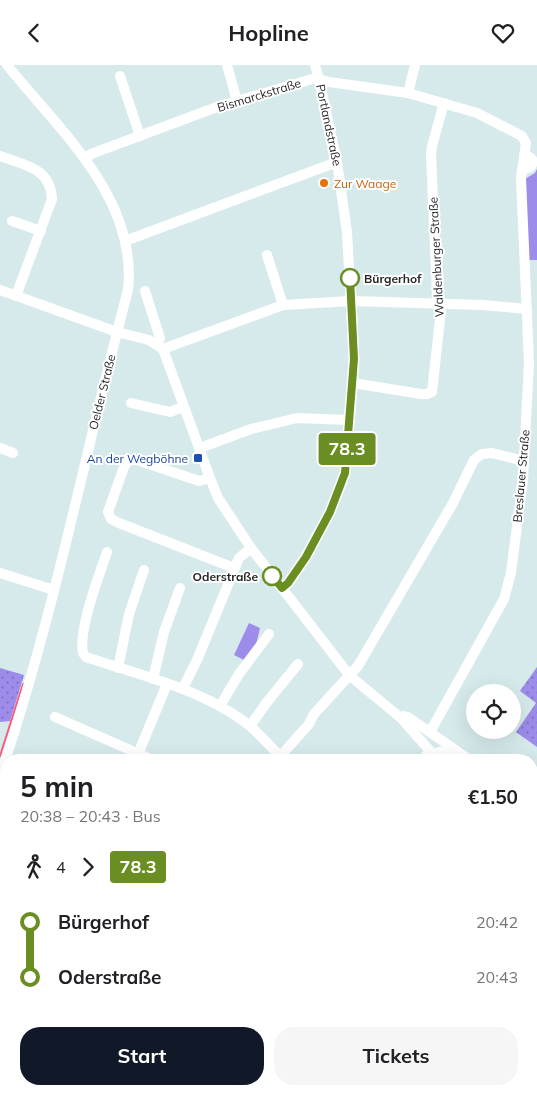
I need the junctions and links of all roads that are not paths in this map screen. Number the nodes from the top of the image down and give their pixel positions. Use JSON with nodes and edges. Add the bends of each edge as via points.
{"nodes":[{"id":1,"x":7,"y":65,"type":"edge"},
{"id":2,"x":227,"y":65,"type":"edge"},
{"id":3,"x":315,"y":65,"type":"edge"},
{"id":4,"x":415,"y":65,"type":"edge"},
{"id":5,"x":120,"y":76,"type":"dead end"},
{"id":6,"x":319,"y":79,"type":"junction"},
{"id":7,"x":408,"y":93,"type":"junction"},
{"id":8,"x":237,"y":101,"type":"junction"},
{"id":9,"x":444,"y":103,"type":"junction"},
{"id":10,"x":140,"y":136,"type":"junction"},
{"id":11,"x":522,"y":136,"type":"joint"},
{"id":12,"x":0,"y":155,"type":"edge"},
{"id":13,"x":86,"y":159,"type":"junction"},
{"id":14,"x":337,"y":162,"type":"junction"},
{"id":15,"x":12,"y":221,"type":"dead end"},
{"id":16,"x":41,"y":231,"type":"junction"},
{"id":17,"x":125,"y":241,"type":"junction"},
{"id":18,"x":266,"y":255,"type":"dead end"},
{"id":19,"x":145,"y":291,"type":"dead end"},
{"id":20,"x":1,"y":292,"type":"edge"},
{"id":21,"x":16,"y":296,"type":"junction"},
{"id":22,"x":351,"y":301,"type":"junction"},
{"id":23,"x":439,"y":303,"type":"junction"},
{"id":24,"x":283,"y":305,"type":"junction"},
{"id":25,"x":527,"y":309,"type":"junction"},
{"id":26,"x":117,"y":332,"type":"junction"},
{"id":27,"x":160,"y":346,"type":"junction"},
{"id":28,"x":353,"y":383,"type":"junction"},
{"id":29,"x":131,"y":403,"type":"dead end"},
{"id":30,"x":184,"y":407,"type":"junction"},
{"id":31,"x":349,"y":420,"type":"junction"},
{"id":32,"x":0,"y":448,"type":"edge"},
{"id":33,"x":200,"y":448,"type":"junction"},
{"id":34,"x":13,"y":453,"type":"dead end"},
{"id":35,"x":524,"y":461,"type":"junction"},
{"id":36,"x":210,"y":478,"type":"junction"},
{"id":37,"x":251,"y":548,"type":"junction"},
{"id":38,"x":107,"y":552,"type":"dead end"},
{"id":39,"x":234,"y":569,"type":"junction"},
{"id":40,"x":144,"y":570,"type":"dead end"},
{"id":41,"x":0,"y":573,"type":"edge"},
{"id":42,"x":180,"y":588,"type":"dead end"},
{"id":43,"x":282,"y":588,"type":"junction"},
{"id":44,"x":54,"y":590,"type":"junction"},
{"id":45,"x":269,"y":634,"type":"dead end"},
{"id":46,"x":298,"y":664,"type":"dead end"},
{"id":47,"x":118,"y":668,"type":"junction"},
{"id":48,"x":350,"y":676,"type":"junction"},
{"id":49,"x":153,"y":679,"type":"junction"},
{"id":50,"x":167,"y":684,"type":"junction"},
{"id":51,"x":183,"y":688,"type":"junction"},
{"id":52,"x":220,"y":706,"type":"junction"},
{"id":53,"x":55,"y":717,"type":"dead end"},
{"id":54,"x":401,"y":719,"type":"junction"},
{"id":55,"x":250,"y":726,"type":"junction"},
{"id":56,"x":430,"y":732,"type":"junction"},
{"id":57,"x":7,"y":754,"type":"edge"},
{"id":58,"x":138,"y":754,"type":"joint"},
{"id":59,"x":275,"y":754,"type":"edge"},
{"id":60,"x":283,"y":754,"type":"edge"},
{"id":61,"x":433,"y":754,"type":"edge"},
{"id":62,"x":435,"y":754,"type":"edge"},
{"id":63,"x":449,"y":754,"type":"edge"},
{"id":64,"x":461,"y":754,"type":"edge"}],
"edges":[{"from":1,"to":13,"type":"street","name":"Oelder Straße"},
{"from":2,"to":8,"type":"street"},
{"from":3,"to":6,"type":"street","name":"Portlandstraße"},
{"from":4,"to":7,"type":"street"},
{"from":5,"to":10,"type":"street"},
{"from":6,"to":7,"type":"street","name":"Bismarckstraße"},
{"from":6,"to":8,"type":"street","name":"Bismarckstraße"},
{"from":6,"to":14,"type":"street","name":"Portlandstraße"},
{"from":7,"to":9,"type":"street","name":"Bismarckstraße"},
{"from":8,"to":10,"type":"street","name":"Bismarckstraße"},
{"from":9,"to":11,"type":"street","name":"Bismarckstraße","via":[[477,113]]},
{"from":9,"to":23,"type":"street","name":"Waldenburger Straße","via":[[431,154]]},
{"from":10,"to":13,"type":"street","name":"Bismarckstraße","via":[[91,154]]},
{"from":11,"to":25,"type":"street","name":"Breslauer Straße","via":[[526,143],[521,178]]},
{"from":12,"to":16,"type":"street","via":[[33,168],[49,182],[52,199]]},
{"from":13,"to":17,"type":"street","name":"Oelder Straße","via":[[108,197]]},
{"from":14,"to":17,"type":"street"},
{"from":14,"to":22,"type":"street","name":"Portlandstraße","via":[[347,232]]},
{"from":15,"to":16,"type":"street"},
{"from":16,"to":21,"type":"street"},
{"from":17,"to":26,"type":"street","name":"Oelder Straße","via":[[130,272]]},
{"from":18,"to":24,"type":"street"},
{"from":19,"to":27,"type":"street"},
{"from":20,"to":21,"type":"street"},
{"from":21,"to":26,"type":"street"},
{"from":22,"to":23,"type":"street"},
{"from":22,"to":24,"type":"street"},
{"from":22,"to":28,"type":"street","name":"Portlandstraße"},
{"from":23,"to":25,"type":"street"},
{"from":23,"to":28,"type":"street","name":"Waldenburger Straße","via":[[441,311],[432,392],[421,394]]},
{"from":24,"to":27,"type":"street"},
{"from":25,"to":35,"type":"street","name":"Breslauer Straße"},
{"from":26,"to":27,"type":"street"},
{"from":26,"to":44,"type":"street","name":"Oelder Straße"},
{"from":27,"to":30,"type":"street"},
{"from":28,"to":31,"type":"street","name":"Portlandstraße"},
{"from":29,"to":30,"type":"street","via":[[170,412]]},
{"from":30,"to":33,"type":"street"},
{"from":31,"to":33,"type":"street","via":[[297,418],[251,429]]},
{"from":31,"to":43,"type":"street","name":"Portlandstraße","via":[[345,473],[330,512],[306,557]]},
{"from":32,"to":34,"type":"street"},
{"from":33,"to":36,"type":"street"},
{"from":35,"to":48,"type":"street","via":[[492,453],[482,454],[474,460],[453,503]]},
{"from":35,"to":56,"type":"street","name":"Breslauer Straße","via":[[504,599]]},
{"from":36,"to":37,"type":"street","via":[[218,498]]},
{"from":36,"to":39,"type":"street","via":[[199,481],[129,460],[108,512],[111,519]]},
{"from":37,"to":39,"type":"street"},
{"from":37,"to":43,"type":"street"},
{"from":38,"to":47,"type":"street","via":[[90,607],[82,649],[86,657]]},
{"from":39,"to":51,"type":"street"},
{"from":40,"to":47,"type":"street","via":[[129,614]]},
{"from":41,"to":44,"type":"street"},
{"from":42,"to":49,"type":"street","via":[[164,632]]},
{"from":43,"to":48,"type":"street"},
{"from":44,"to":57,"type":"street","name":"Oelder Straße"},
{"from":45,"to":52,"type":"street"},
{"from":46,"to":55,"type":"street"},
{"from":47,"to":49,"type":"street"},
{"from":48,"to":54,"type":"street"},
{"from":48,"to":60,"type":"street"},
{"from":49,"to":50,"type":"street"},
{"from":50,"to":51,"type":"street"},
{"from":50,"to":58,"type":"street"},
{"from":51,"to":52,"type":"street"},
{"from":52,"to":55,"type":"street"},
{"from":53,"to":58,"type":"street"},
{"from":54,"to":56,"type":"street","via":[[408,717]]},
{"from":54,"to":61,"type":"street"},
{"from":55,"to":59,"type":"street"},
{"from":56,"to":64,"type":"street"},
{"from":62,"to":63,"type":"street","via":[[444,751]]}]}
